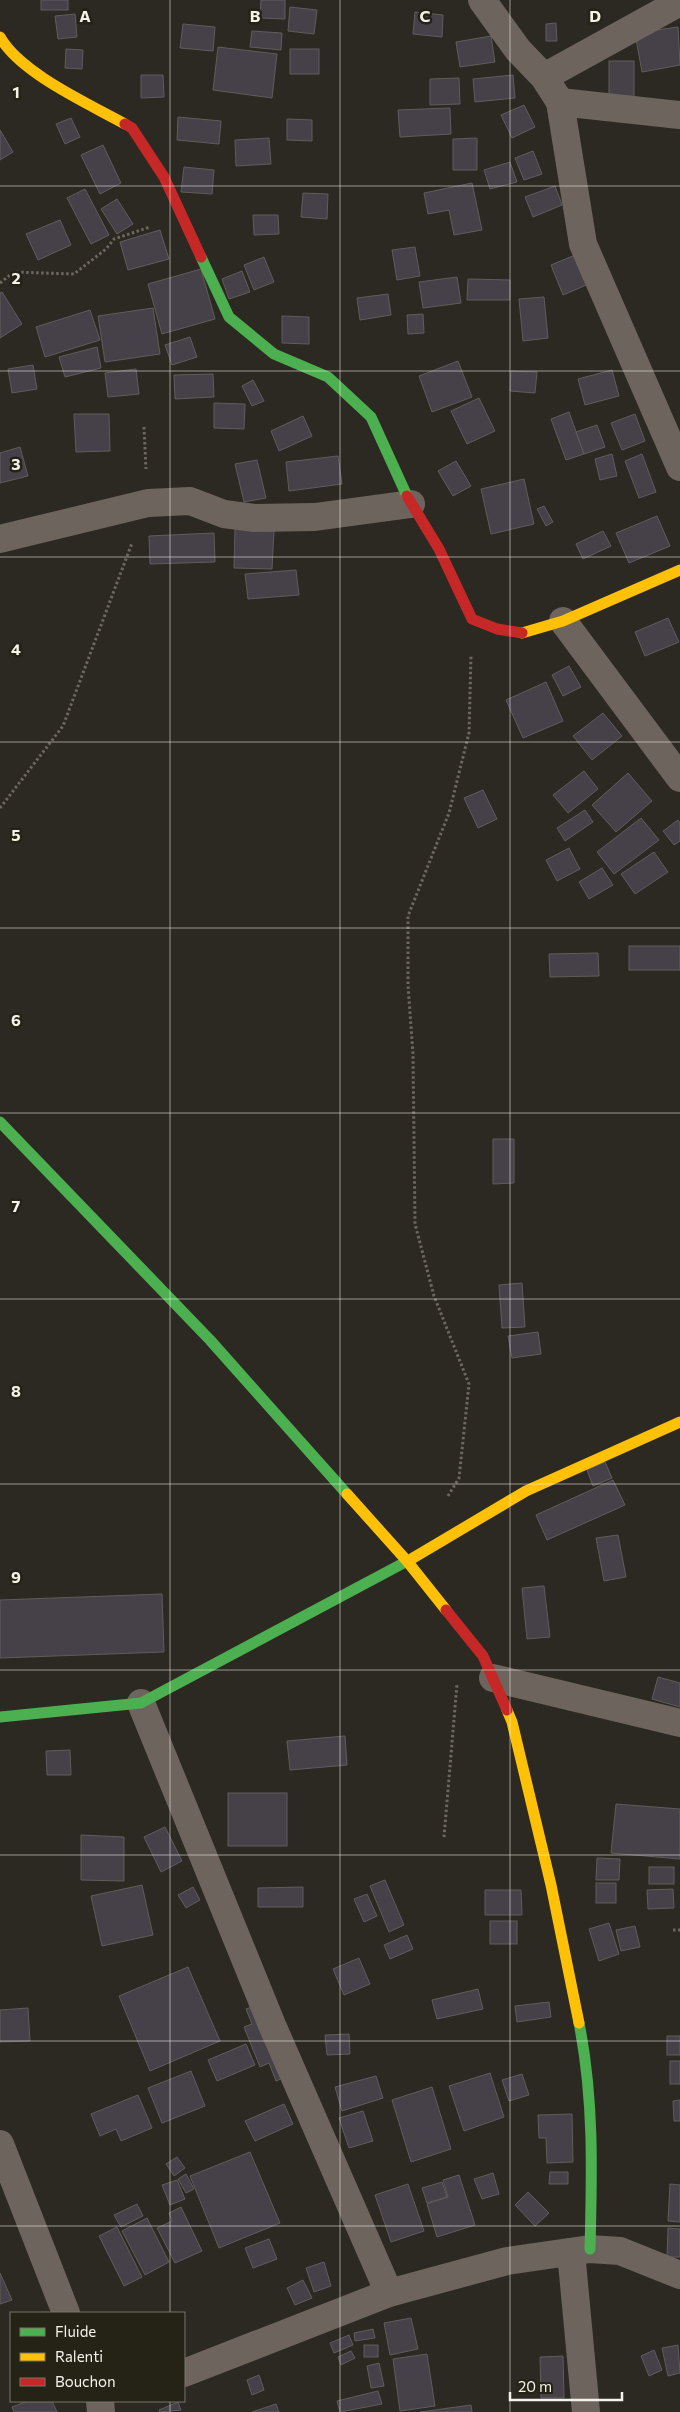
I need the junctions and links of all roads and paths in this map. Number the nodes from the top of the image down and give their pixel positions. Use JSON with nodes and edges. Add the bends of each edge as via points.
{"nodes":[{"id":1,"x":482,"y":0,"type":"edge"},
{"id":2,"x":680,"y":2,"type":"edge"},
{"id":3,"x":0,"y":37,"type":"edge"},
{"id":4,"x":544,"y":77,"type":"junction"},
{"id":5,"x":560,"y":102,"type":"junction"},
{"id":6,"x":680,"y":115,"type":"edge"},
{"id":7,"x":183,"y":217,"type":"junction"},
{"id":8,"x":0,"y":282,"type":"edge"},
{"id":9,"x":144,"y":428,"type":"dead end"},
{"id":10,"x":680,"y":466,"type":"edge"},
{"id":11,"x":148,"y":502,"type":"junction"},
{"id":12,"x":411,"y":504,"type":"junction"},
{"id":13,"x":0,"y":540,"type":"edge"},
{"id":14,"x":680,"y":570,"type":"edge"},
{"id":15,"x":472,"y":620,"type":"junction"},
{"id":16,"x":563,"y":621,"type":"junction"},
{"id":17,"x":680,"y":778,"type":"edge"},
{"id":18,"x":0,"y":808,"type":"edge"},
{"id":19,"x":0,"y":1122,"type":"edge"},
{"id":20,"x":680,"y":1422,"type":"edge"},
{"id":21,"x":444,"y":1503,"type":"dead end"},
{"id":22,"x":406,"y":1562,"type":"junction"},
{"id":23,"x":461,"y":1628,"type":"junction"},
{"id":24,"x":493,"y":1678,"type":"junction"},
{"id":25,"x":142,"y":1703,"type":"junction"},
{"id":26,"x":0,"y":1717,"type":"edge"},
{"id":27,"x":680,"y":1723,"type":"edge"},
{"id":28,"x":444,"y":1837,"type":"dead end"},
{"id":29,"x":673,"y":1930,"type":"dead end"},
{"id":30,"x":680,"y":1930,"type":"edge"},
{"id":31,"x":0,"y":2144,"type":"edge"},
{"id":32,"x":581,"y":2251,"type":"junction"},
{"id":33,"x":680,"y":2275,"type":"edge"},
{"id":34,"x":389,"y":2293,"type":"junction"},
{"id":35,"x":66,"y":2312,"type":"edge"},
{"id":36,"x":185,"y":2373,"type":"edge"},
{"id":37,"x":586,"y":2412,"type":"edge"}],
"edges":[{"from":1,"to":4,"type":"street","via":[[518,50]]},
{"from":2,"to":4,"type":"street"},
{"from":3,"to":7,"type":"street","via":[[6,48],[43,78],[132,128],[164,177]]},
{"from":4,"to":5,"type":"street"},
{"from":5,"to":6,"type":"street"},
{"from":5,"to":10,"type":"street","via":[[583,244]]},
{"from":7,"to":8,"type":"path","via":[[114,238],[106,249],[74,274],[14,272]]},
{"from":7,"to":12,"type":"street","via":[[229,317],[274,354],[328,377],[372,418]]},
{"from":9,"to":11,"type":"path"},
{"from":11,"to":12,"type":"street","via":[[190,501],[224,514],[255,518],[316,517]]},
{"from":11,"to":13,"type":"street"},
{"from":11,"to":18,"type":"path","via":[[63,726]]},
{"from":12,"to":15,"type":"street","via":[[439,549]]},
{"from":14,"to":16,"type":"street"},
{"from":15,"to":16,"type":"street","via":[[525,634]]},
{"from":15,"to":21,"type":"path","via":[[469,733],[449,813],[408,916],[414,1224],[434,1296],[469,1384],[459,1478]]},
{"from":16,"to":17,"type":"street"},
{"from":19,"to":22,"type":"street","via":[[210,1340]]},
{"from":20,"to":22,"type":"street","via":[[526,1491]]},
{"from":22,"to":23,"type":"street"},
{"from":22,"to":25,"type":"street"},
{"from":23,"to":24,"type":"street","via":[[483,1656]]},
{"from":23,"to":28,"type":"path"},
{"from":24,"to":27,"type":"street"},
{"from":24,"to":32,"type":"street","via":[[514,1732],[551,1886],[587,2062],[592,2154]]},
{"from":25,"to":26,"type":"street"},
{"from":25,"to":34,"type":"street","via":[[272,2025]]},
{"from":29,"to":30,"type":"path"},
{"from":31,"to":35,"type":"street"},
{"from":32,"to":33,"type":"street","via":[[620,2251]]},
{"from":32,"to":34,"type":"street","via":[[507,2261]]},
{"from":32,"to":37,"type":"street"},
{"from":34,"to":36,"type":"street"}]}
